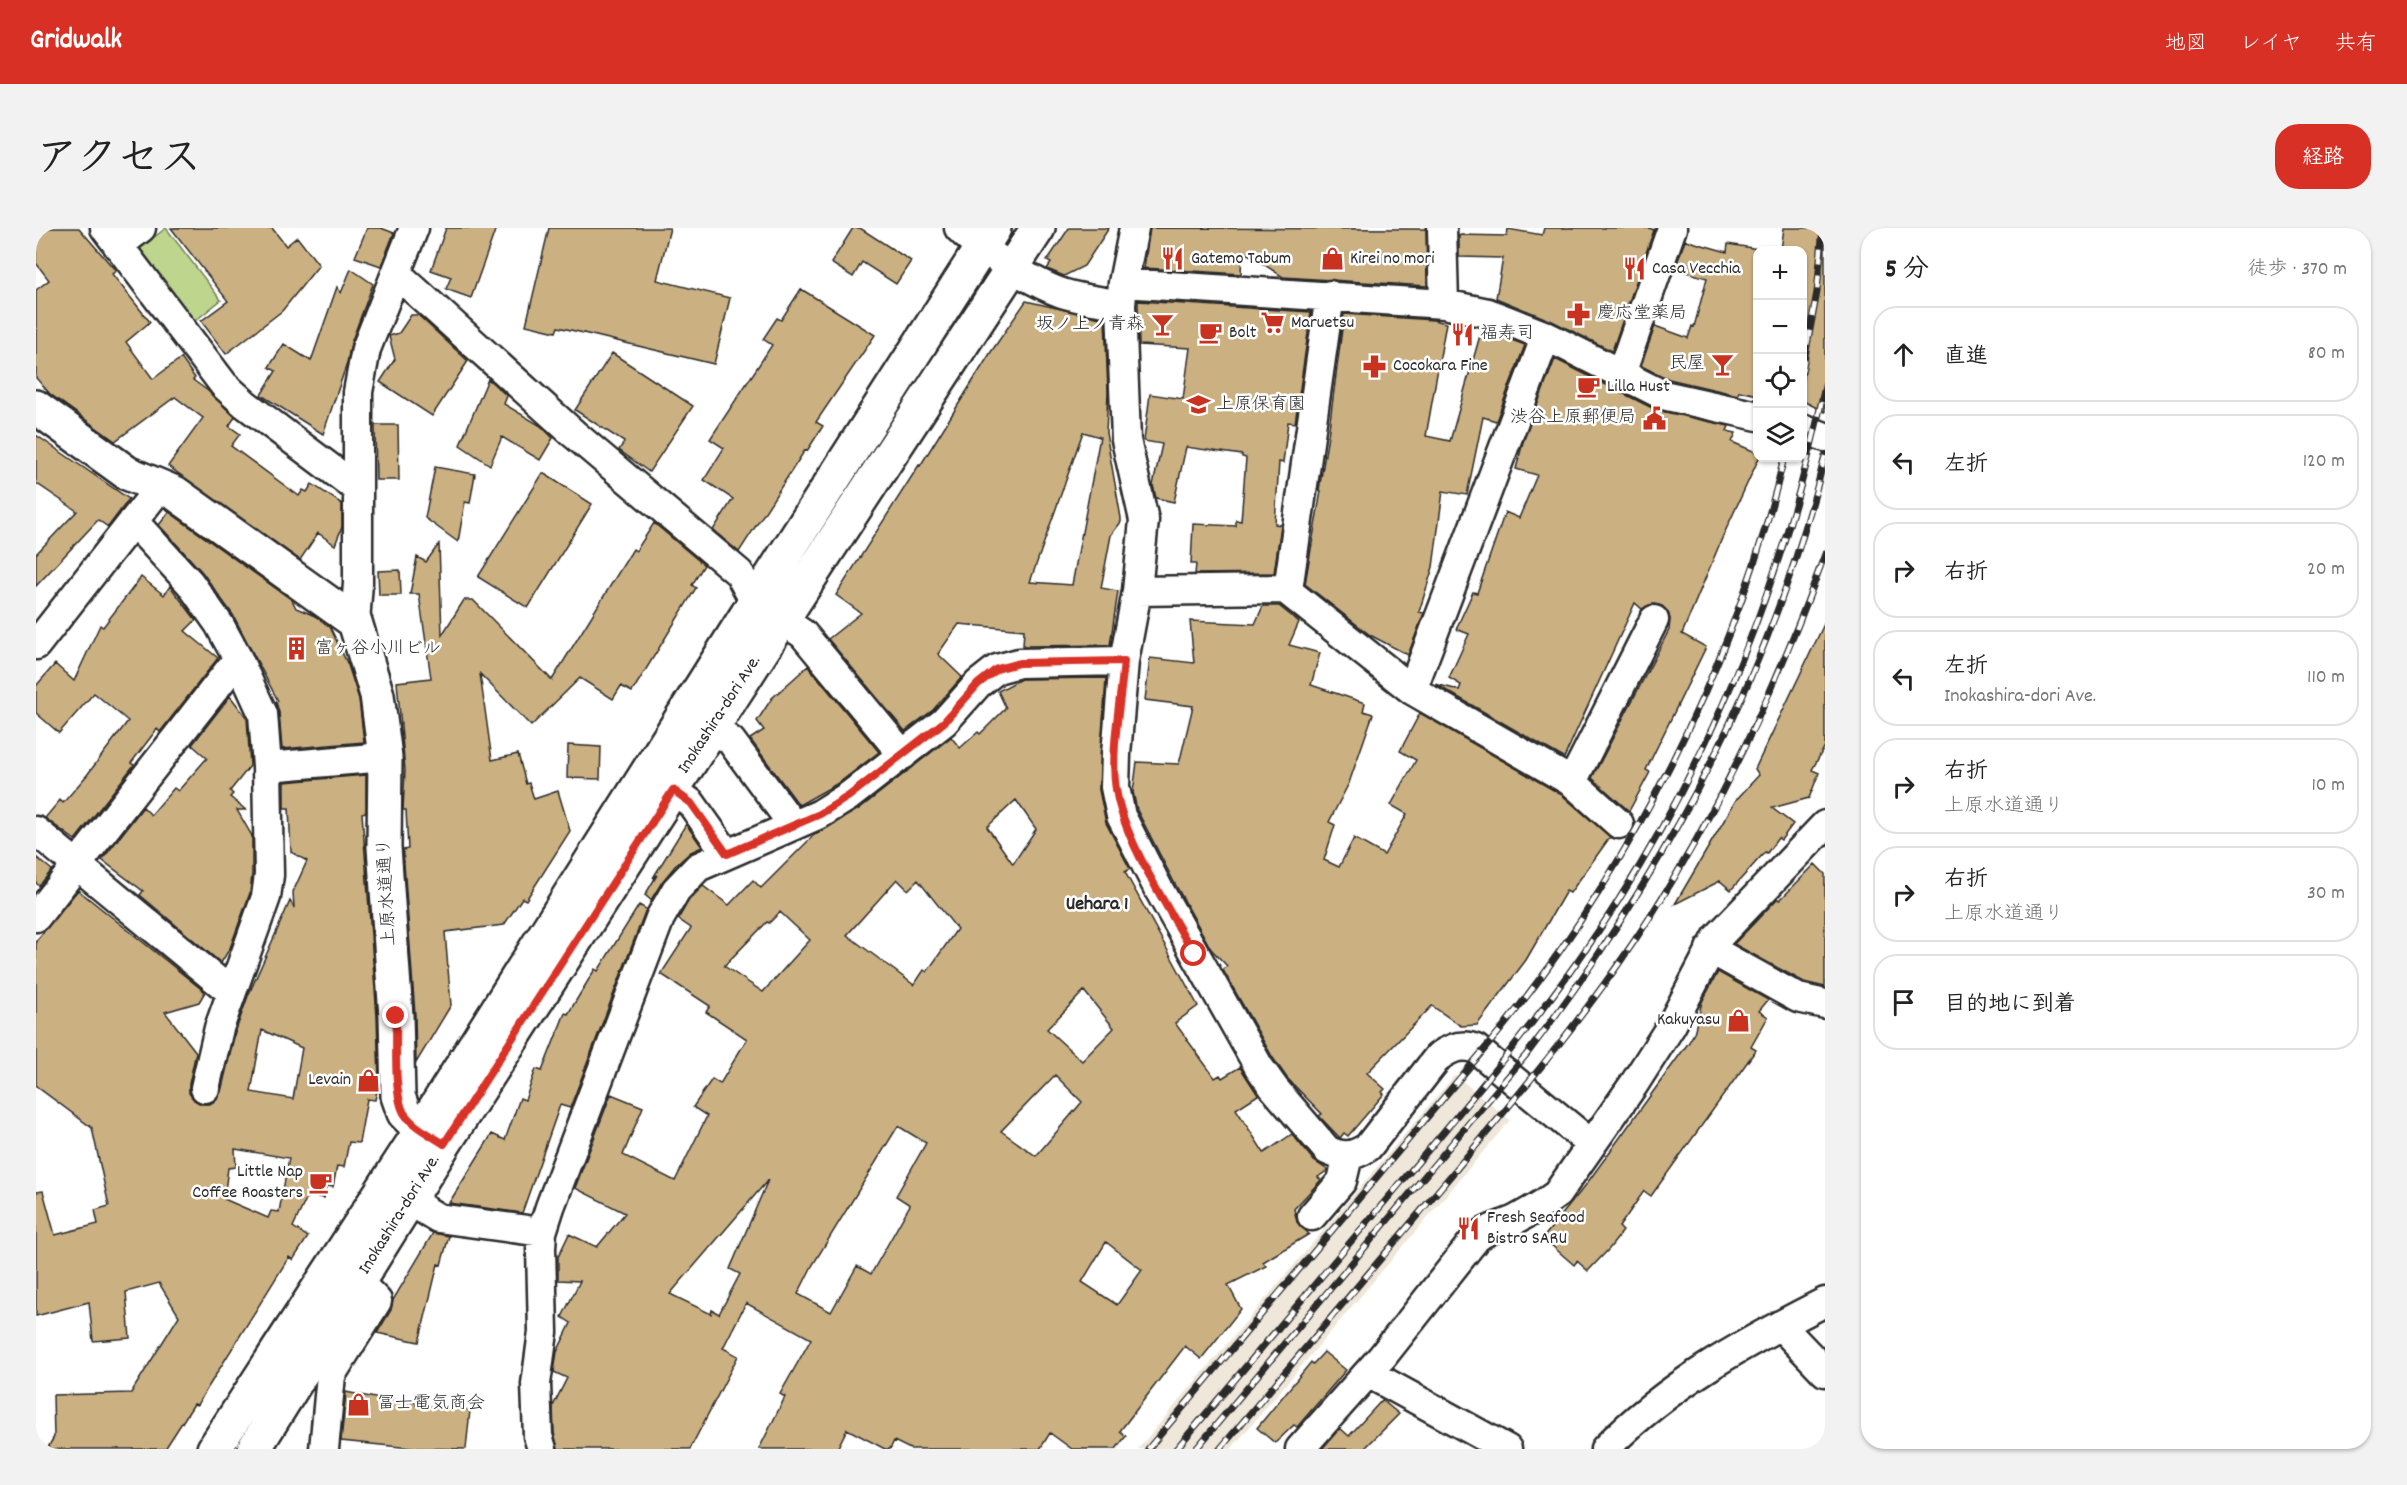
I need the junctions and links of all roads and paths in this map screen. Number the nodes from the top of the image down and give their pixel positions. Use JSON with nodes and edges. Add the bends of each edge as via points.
{"nodes":[{"id":1,"x":141,"y":228,"type":"edge"},
{"id":2,"x":414,"y":228,"type":"edge"},
{"id":3,"x":1038,"y":228,"type":"edge"},
{"id":4,"x":1134,"y":228,"type":"edge"},
{"id":5,"x":1442,"y":228,"type":"edge"},
{"id":6,"x":1672,"y":228,"type":"edge"},
{"id":7,"x":978,"y":234,"type":"edge"},
{"id":8,"x":111,"y":237,"type":"edge"},
{"id":9,"x":1013,"y":267,"type":"junction"},
{"id":10,"x":397,"y":274,"type":"junction"},
{"id":11,"x":1122,"y":294,"type":"junction"},
{"id":12,"x":1330,"y":296,"type":"junction"},
{"id":13,"x":1444,"y":304,"type":"junction"},
{"id":14,"x":1546,"y":336,"type":"junction"},
{"id":15,"x":1621,"y":374,"type":"junction"},
{"id":16,"x":36,"y":407,"type":"edge"},
{"id":17,"x":1753,"y":415,"type":"edge"},
{"id":18,"x":1807,"y":430,"type":"edge"},
{"id":19,"x":1825,"y":437,"type":"edge"},
{"id":20,"x":160,"y":487,"type":"junction"},
{"id":21,"x":358,"y":489,"type":"junction"},
{"id":22,"x":133,"y":521,"type":"junction"},
{"id":23,"x":1285,"y":589,"type":"junction"},
{"id":24,"x":1137,"y":591,"type":"junction"},
{"id":25,"x":755,"y":602,"type":"junction"},
{"id":26,"x":782,"y":620,"type":"junction"},
{"id":27,"x":1654,"y":620,"type":"dead end"},
{"id":28,"x":355,"y":622,"type":"junction"},
{"id":29,"x":36,"y":645,"type":"edge"},
{"id":30,"x":238,"y":659,"type":"junction"},
{"id":31,"x":1124,"y":661,"type":"junction"},
{"id":32,"x":1412,"y":690,"type":"junction"},
{"id":33,"x":712,"y":728,"type":"junction"},
{"id":34,"x":903,"y":755,"type":"junction"},
{"id":35,"x":385,"y":757,"type":"junction"},
{"id":36,"x":267,"y":767,"type":"junction"},
{"id":37,"x":1572,"y":782,"type":"junction"},
{"id":38,"x":673,"y":790,"type":"junction"},
{"id":39,"x":1619,"y":824,"type":"dead end"},
{"id":40,"x":793,"y":825,"type":"junction"},
{"id":41,"x":1825,"y":825,"type":"edge"},
{"id":42,"x":36,"y":831,"type":"edge"},
{"id":43,"x":727,"y":854,"type":"junction"},
{"id":44,"x":77,"y":865,"type":"junction"},
{"id":45,"x":36,"y":917,"type":"edge"},
{"id":46,"x":1710,"y":949,"type":"junction"},
{"id":47,"x":231,"y":992,"type":"junction"},
{"id":48,"x":1825,"y":1004,"type":"edge"},
{"id":49,"x":205,"y":1088,"type":"dead end"},
{"id":50,"x":433,"y":1137,"type":"junction"},
{"id":51,"x":1591,"y":1144,"type":"junction"},
{"id":52,"x":1348,"y":1156,"type":"junction"},
{"id":53,"x":408,"y":1200,"type":"junction"},
{"id":54,"x":1312,"y":1216,"type":"dead end"},
{"id":55,"x":542,"y":1232,"type":"junction"},
{"id":56,"x":358,"y":1282,"type":"junction"},
{"id":57,"x":1825,"y":1302,"type":"edge"},
{"id":58,"x":1780,"y":1325,"type":"junction"},
{"id":59,"x":1825,"y":1372,"type":"edge"},
{"id":60,"x":1368,"y":1373,"type":"junction"},
{"id":61,"x":214,"y":1449,"type":"edge"},
{"id":62,"x":254,"y":1449,"type":"edge"},
{"id":63,"x":324,"y":1449,"type":"edge"},
{"id":64,"x":542,"y":1449,"type":"edge"},
{"id":65,"x":1299,"y":1449,"type":"edge"},
{"id":66,"x":1507,"y":1449,"type":"edge"},
{"id":67,"x":1605,"y":1449,"type":"edge"}],
"edges":[{"from":1,"to":8,"type":"street"},
{"from":2,"to":10,"type":"street"},
{"from":3,"to":9,"type":"main road","name":"Inokashira-dori Ave."},
{"from":4,"to":11,"type":"street"},
{"from":5,"to":13,"type":"street"},
{"from":6,"to":15,"type":"street"},
{"from":7,"to":9,"type":"street"},
{"from":7,"to":25,"type":"main road","name":"Inokashira-dori Ave."},
{"from":8,"to":21,"type":"street","via":[[224,385]]},
{"from":9,"to":11,"type":"street","via":[[1062,293]]},
{"from":9,"to":26,"type":"main road","name":"Inokashira-dori Ave."},
{"from":10,"to":21,"type":"street","via":[[366,349],[357,392]]},
{"from":10,"to":25,"type":"street","via":[[574,434],[739,573]]},
{"from":11,"to":12,"type":"street"},
{"from":11,"to":24,"type":"street","via":[[1126,440],[1144,520]]},
{"from":12,"to":13,"type":"street"},
{"from":12,"to":23,"type":"street","via":[[1289,583]]},
{"from":13,"to":14,"type":"street","via":[[1488,314]]},
{"from":14,"to":15,"type":"street"},
{"from":14,"to":32,"type":"street"},
{"from":15,"to":17,"type":"street","via":[[1663,395]]},
{"from":16,"to":20,"type":"main road","via":[[127,473]]},
{"from":18,"to":19,"type":"street"},
{"from":20,"to":22,"type":"street"},
{"from":20,"to":28,"type":"main road","via":[[175,493]]},
{"from":21,"to":28,"type":"street"},
{"from":22,"to":29,"type":"street"},
{"from":22,"to":30,"type":"street","via":[[190,583]]},
{"from":23,"to":24,"type":"street"},
{"from":23,"to":32,"type":"street"},
{"from":24,"to":31,"type":"street"},
{"from":25,"to":26,"type":"street"},
{"from":25,"to":50,"type":"main road","name":"Inokashira-dori Ave."},
{"from":26,"to":33,"type":"main road","name":"Inokashira-dori Ave."},
{"from":26,"to":34,"type":"street","via":[[803,634]]},
{"from":27,"to":37,"type":"street"},
{"from":28,"to":35,"type":"main road","name":"上原水道通り","via":[[377,695]]},
{"from":30,"to":36,"type":"street","via":[[263,714]]},
{"from":30,"to":44,"type":"street"},
{"from":31,"to":34,"type":"street","via":[[1019,663],[997,669],[944,722]]},
{"from":31,"to":52,"type":"street","via":[[1115,787],[1121,816],[1259,1067],[1327,1150]]},
{"from":32,"to":37,"type":"street"},
{"from":33,"to":38,"type":"main road","name":"Inokashira-dori Ave."},
{"from":33,"to":40,"type":"street","via":[[731,741]]},
{"from":34,"to":40,"type":"street","via":[[849,796]]},
{"from":35,"to":36,"type":"street"},
{"from":35,"to":50,"type":"main road","name":"上原水道通り","via":[[384,847],[398,1096],[404,1113]]},
{"from":36,"to":47,"type":"street","via":[[266,897]]},
{"from":37,"to":39,"type":"street"},
{"from":38,"to":43,"type":"street","via":[[691,803]]},
{"from":38,"to":50,"type":"main road","name":"Inokashira-dori Ave."},
{"from":40,"to":43,"type":"street"},
{"from":41,"to":46,"type":"street"},
{"from":42,"to":44,"type":"street"},
{"from":43,"to":55,"type":"street","via":[[698,867],[676,890],[660,918]]},
{"from":44,"to":45,"type":"street"},
{"from":44,"to":47,"type":"street"},
{"from":46,"to":48,"type":"street","via":[[1798,998]]},
{"from":46,"to":51,"type":"street","via":[[1671,1026]]},
{"from":47,"to":49,"type":"street"},
{"from":50,"to":53,"type":"main road","name":"Inokashira-dori Ave."},
{"from":50,"to":61,"type":"main road","name":"Inokashira-dori Ave."},
{"from":51,"to":52,"type":"street","via":[[1468,1046],[1447,1050],[1438,1057],[1368,1147]]},
{"from":51,"to":60,"type":"street","via":[[1557,1194],[1476,1238]]},
{"from":52,"to":54,"type":"street","via":[[1342,1181]]},
{"from":53,"to":55,"type":"street","via":[[438,1218]]},
{"from":53,"to":56,"type":"main road","name":"Inokashira-dori Ave."},
{"from":55,"to":64,"type":"street","via":[[543,1332],[536,1384]]},
{"from":56,"to":62,"type":"main road","name":"Inokashira-dori Ave."},
{"from":56,"to":63,"type":"street","via":[[377,1301],[331,1375]]},
{"from":57,"to":58,"type":"street"},
{"from":58,"to":59,"type":"street"},
{"from":58,"to":67,"type":"street","via":[[1676,1388]]},
{"from":60,"to":65,"type":"street"},
{"from":60,"to":66,"type":"street"}]}
